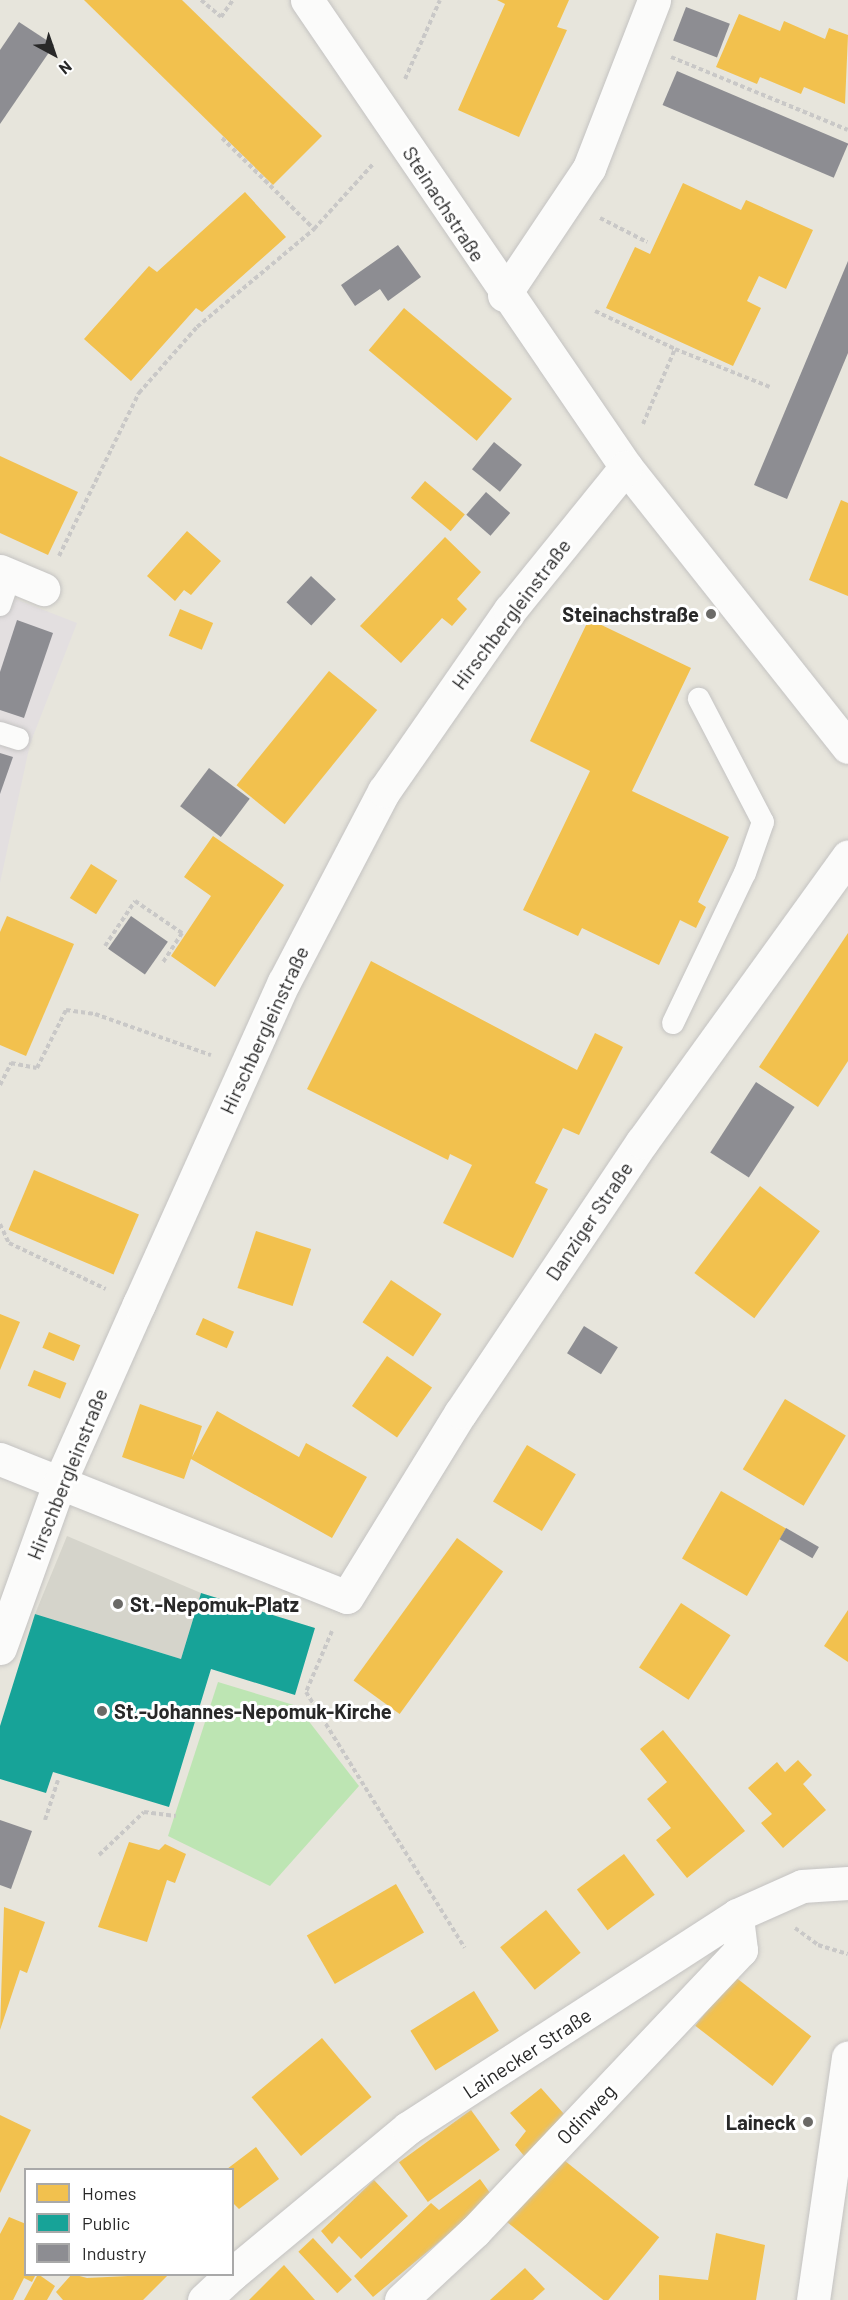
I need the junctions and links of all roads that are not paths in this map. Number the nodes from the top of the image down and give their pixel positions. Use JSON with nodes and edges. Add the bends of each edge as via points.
{"nodes":[{"id":1,"x":307,"y":0,"type":"edge"},
{"id":2,"x":654,"y":0,"type":"edge"},
{"id":3,"x":504,"y":295,"type":"junction"},
{"id":4,"x":626,"y":467,"type":"junction"},
{"id":5,"x":3,"y":584,"type":"edge"},
{"id":6,"x":43,"y":589,"type":"road end"},
{"id":7,"x":699,"y":699,"type":"dead end"},
{"id":8,"x":848,"y":747,"type":"edge"},
{"id":9,"x":848,"y":856,"type":"edge"},
{"id":10,"x":673,"y":1023,"type":"dead end"},
{"id":11,"x":0,"y":1459,"type":"edge"},
{"id":12,"x":61,"y":1479,"type":"junction"},
{"id":13,"x":0,"y":1648,"type":"edge"},
{"id":14,"x":848,"y":1882,"type":"edge"},
{"id":15,"x":751,"y":1909,"type":"junction"},
{"id":16,"x":848,"y":2058,"type":"edge"},
{"id":17,"x":234,"y":2272,"type":"edge"},
{"id":18,"x":230,"y":2276,"type":"edge"},
{"id":19,"x":204,"y":2300,"type":"edge"},
{"id":20,"x":401,"y":2300,"type":"edge"},
{"id":21,"x":813,"y":2300,"type":"edge"}],
"edges":[{"from":1,"to":3,"type":"street","name":"Steinachstraße"},
{"from":2,"to":3,"type":"street","via":[[589,168]]},
{"from":3,"to":4,"type":"street","name":"Steinachstraße"},
{"from":4,"to":8,"type":"street","name":"Steinachstraße"},
{"from":4,"to":12,"type":"street","name":"Hirschbergleinstraße","via":[[510,610],[384,791],[246,1067]]},
{"from":5,"to":6,"type":"street"},
{"from":7,"to":10,"type":"lane","via":[[763,822],[745,873]]},
{"from":9,"to":12,"type":"street","name":"Danziger Straße","via":[[642,1142],[461,1413],[347,1597],[125,1510]]},
{"from":11,"to":12,"type":"street"},
{"from":12,"to":13,"type":"street","name":"Hirschbergleinstraße"},
{"from":14,"to":15,"type":"street","name":"Lainecker Straße","via":[[802,1886]]},
{"from":15,"to":17,"type":"street","name":"Lainecker Straße","via":[[408,2128]]},
{"from":15,"to":20,"type":"street","name":"Odinweg","via":[[741,1950],[475,2231]]},
{"from":16,"to":21,"type":"street"},
{"from":18,"to":19,"type":"street","name":"Lainecker Straße"}]}
